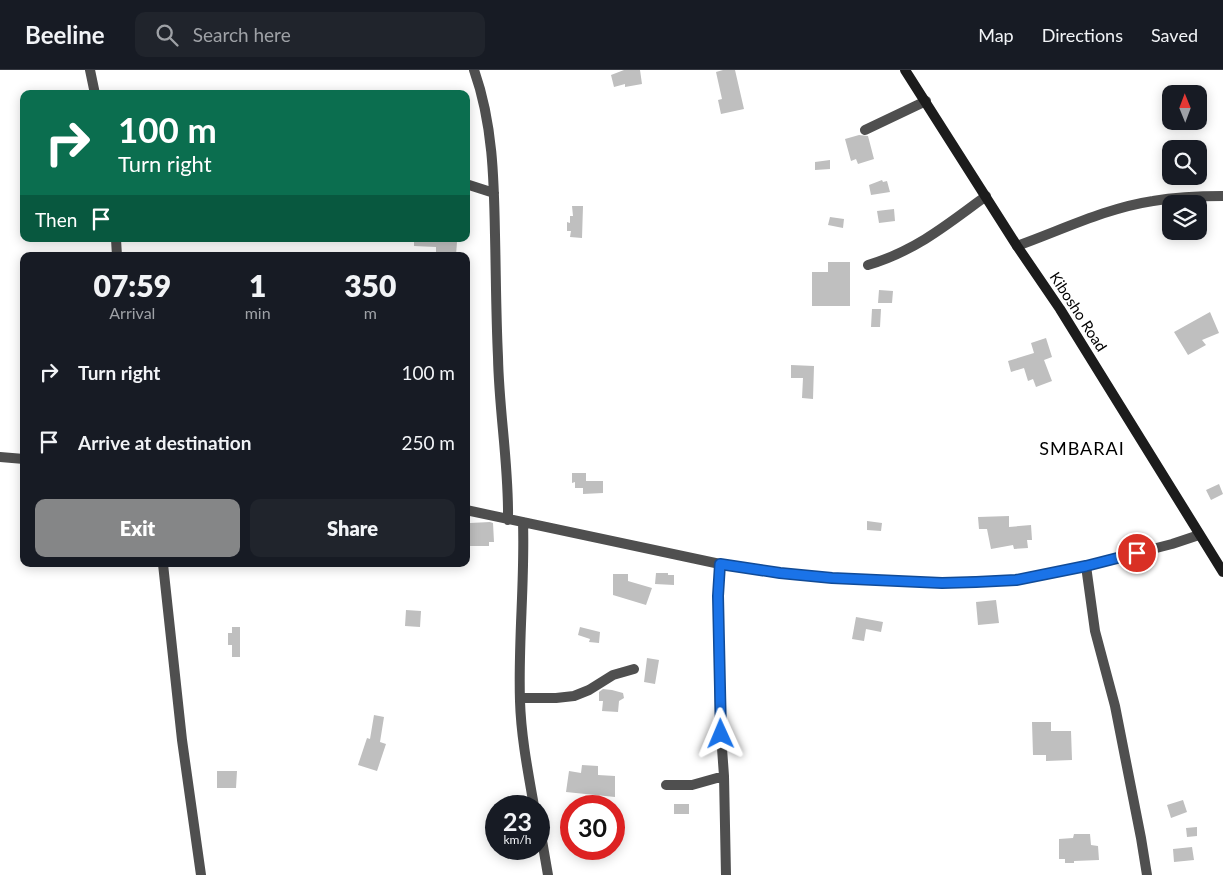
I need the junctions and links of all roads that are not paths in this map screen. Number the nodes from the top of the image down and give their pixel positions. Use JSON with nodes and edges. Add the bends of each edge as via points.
{"nodes":[{"id":1,"x":90,"y":70,"type":"edge"},
{"id":2,"x":474,"y":70,"type":"edge"},
{"id":3,"x":905,"y":70,"type":"edge"},
{"id":4,"x":94,"y":90,"type":"edge"},
{"id":5,"x":926,"y":101,"type":"junction"},
{"id":6,"x":865,"y":130,"type":"dead end"},
{"id":7,"x":470,"y":185,"type":"edge"},
{"id":8,"x":494,"y":194,"type":"junction"},
{"id":9,"x":986,"y":196,"type":"junction"},
{"id":10,"x":1223,"y":196,"type":"edge"},
{"id":11,"x":1017,"y":246,"type":"junction"},
{"id":12,"x":868,"y":265,"type":"dead end"},
{"id":13,"x":0,"y":457,"type":"edge"},
{"id":14,"x":20,"y":459,"type":"edge"},
{"id":15,"x":470,"y":511,"type":"edge"},
{"id":16,"x":508,"y":520,"type":"junction"},
{"id":17,"x":523,"y":522,"type":"junction"},
{"id":18,"x":1199,"y":535,"type":"junction"},
{"id":19,"x":720,"y":564,"type":"junction"},
{"id":20,"x":1086,"y":566,"type":"junction"},
{"id":21,"x":163,"y":567,"type":"edge"},
{"id":22,"x":1223,"y":572,"type":"edge"},
{"id":23,"x":634,"y":669,"type":"dead end"},
{"id":24,"x":520,"y":698,"type":"junction"},
{"id":25,"x":724,"y":776,"type":"junction"},
{"id":26,"x":666,"y":785,"type":"dead end"},
{"id":27,"x":532,"y":795,"type":"edge"},
{"id":28,"x":545,"y":860,"type":"edge"},
{"id":29,"x":201,"y":875,"type":"edge"},
{"id":30,"x":548,"y":875,"type":"edge"},
{"id":31,"x":726,"y":875,"type":"edge"},
{"id":32,"x":1147,"y":875,"type":"edge"}],
"edges":[{"from":1,"to":4,"type":"street"},
{"from":2,"to":8,"type":"street","via":[[486,112]]},
{"from":3,"to":5,"type":"street","name":"Kibosho Road"},
{"from":5,"to":6,"type":"street"},
{"from":5,"to":9,"type":"street","name":"Kibosho Road"},
{"from":7,"to":8,"type":"street"},
{"from":8,"to":16,"type":"street","via":[[498,359],[509,495]]},
{"from":9,"to":11,"type":"street","name":"Kibosho Road"},
{"from":9,"to":12,"type":"street","via":[[914,247]]},
{"from":10,"to":11,"type":"street","via":[[1152,201],[1090,218]]},
{"from":11,"to":18,"type":"street","name":"Kibosho Road","via":[[1060,309]]},
{"from":13,"to":14,"type":"street"},
{"from":15,"to":16,"type":"street"},
{"from":16,"to":17,"type":"street"},
{"from":17,"to":19,"type":"street"},
{"from":17,"to":24,"type":"street"},
{"from":18,"to":20,"type":"street"},
{"from":18,"to":22,"type":"street","name":"Kibosho Road"},
{"from":19,"to":20,"type":"street","via":[[832,578],[942,583],[1016,580]]},
{"from":19,"to":25,"type":"street","via":[[720,720]]},
{"from":20,"to":32,"type":"street","via":[[1095,631],[1115,706]]},
{"from":21,"to":29,"type":"street"},
{"from":23,"to":24,"type":"street","via":[[574,696]]},
{"from":24,"to":27,"type":"street"},
{"from":25,"to":26,"type":"street","via":[[692,785]]},
{"from":25,"to":31,"type":"street"},
{"from":28,"to":30,"type":"street"}]}
